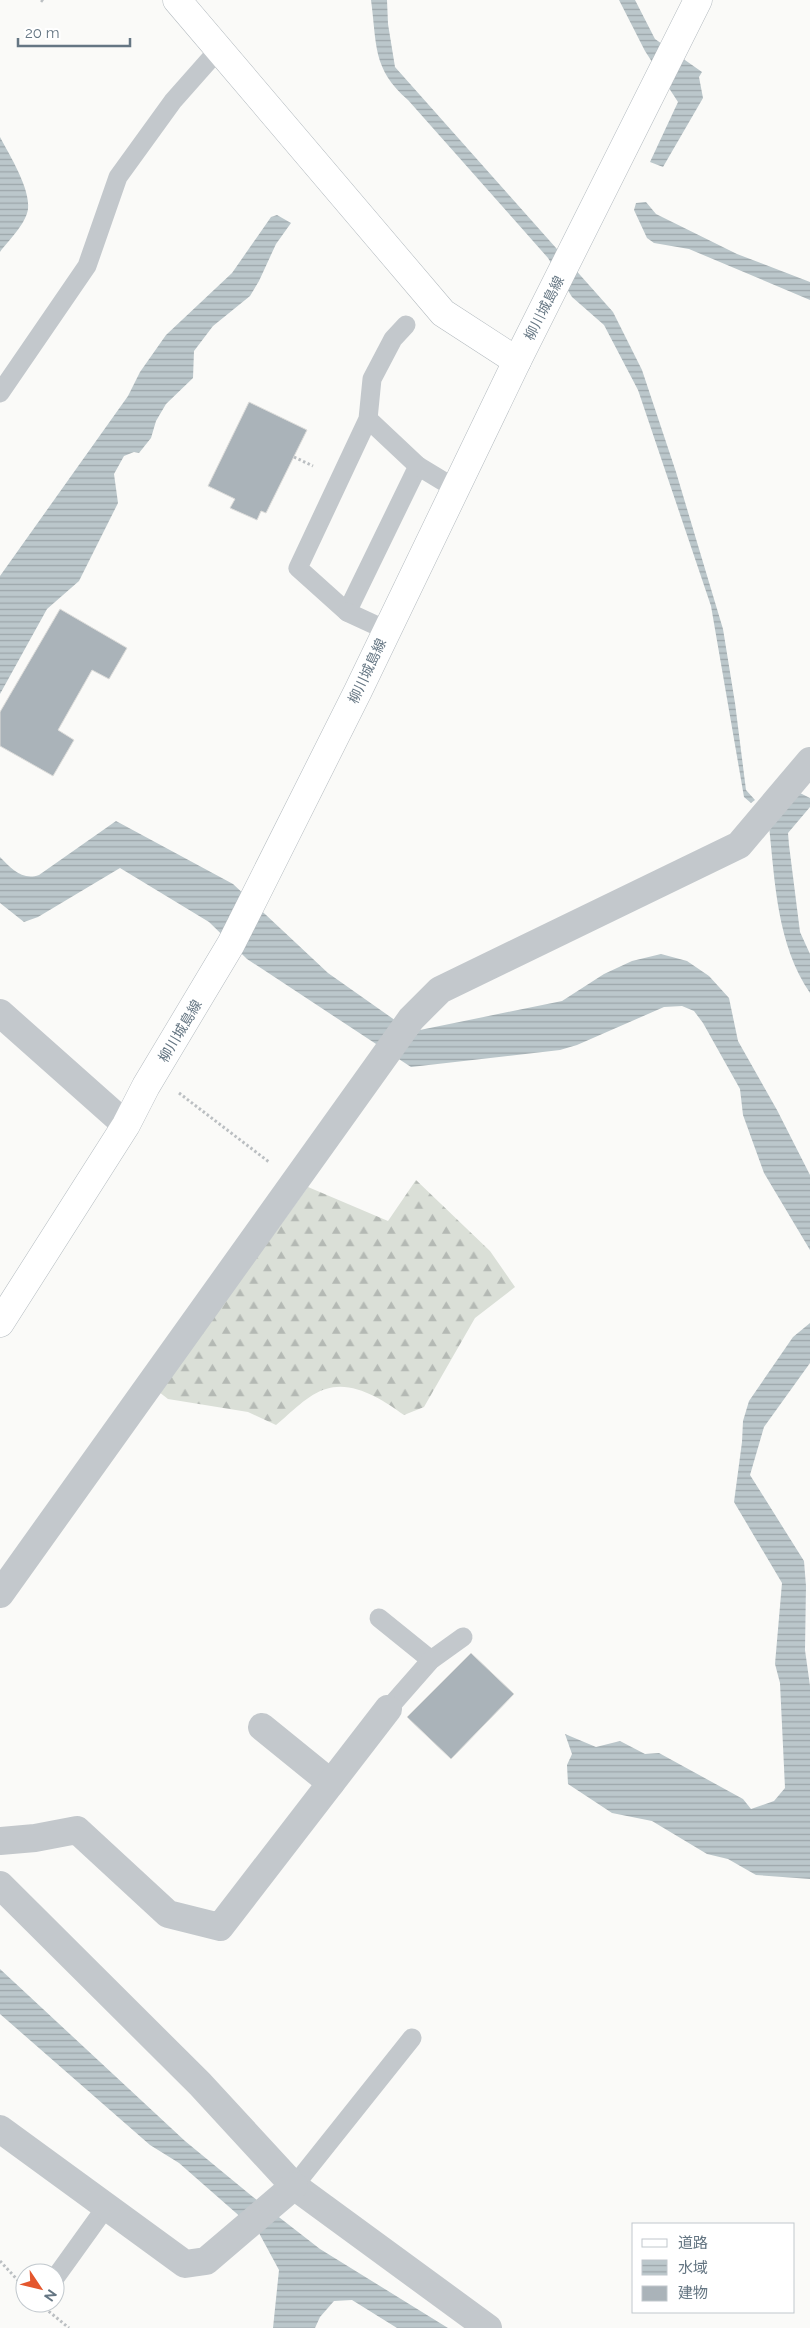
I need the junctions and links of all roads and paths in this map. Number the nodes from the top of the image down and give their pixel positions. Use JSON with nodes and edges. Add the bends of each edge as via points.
{"nodes":[{"id":1,"x":41,"y":0,"type":"edge"},
{"id":2,"x":177,"y":0,"type":"edge"},
{"id":3,"x":698,"y":0,"type":"edge"},
{"id":4,"x":45,"y":4,"type":"dead end"},
{"id":5,"x":219,"y":49,"type":"junction"},
{"id":6,"x":406,"y":325,"type":"dead end"},
{"id":7,"x":518,"y":361,"type":"junction"},
{"id":8,"x":0,"y":393,"type":"edge"},
{"id":9,"x":368,"y":419,"type":"junction"},
{"id":10,"x":294,"y":456,"type":"dead end"},
{"id":11,"x":418,"y":466,"type":"junction"},
{"id":12,"x":316,"y":467,"type":"dead end"},
{"id":13,"x":456,"y":489,"type":"junction"},
{"id":14,"x":347,"y":612,"type":"junction"},
{"id":15,"x":386,"y":630,"type":"junction"},
{"id":16,"x":810,"y":761,"type":"edge"},
{"id":17,"x":0,"y":1013,"type":"edge"},
{"id":18,"x":154,"y":1074,"type":"junction"},
{"id":19,"x":126,"y":1125,"type":"junction"},
{"id":20,"x":296,"y":1182,"type":"junction"},
{"id":21,"x":0,"y":1323,"type":"edge"},
{"id":22,"x":0,"y":1594,"type":"edge"},
{"id":23,"x":379,"y":1618,"type":"dead end"},
{"id":24,"x":463,"y":1637,"type":"dead end"},
{"id":25,"x":432,"y":1660,"type":"junction"},
{"id":26,"x":388,"y":1709,"type":"joint"},
{"id":27,"x":262,"y":1727,"type":"dead end"},
{"id":28,"x":331,"y":1783,"type":"junction"},
{"id":29,"x":0,"y":1841,"type":"edge"},
{"id":30,"x":0,"y":1885,"type":"edge"},
{"id":31,"x":412,"y":2038,"type":"dead end"},
{"id":32,"x":0,"y":2129,"type":"edge"},
{"id":33,"x":286,"y":2194,"type":"junction"},
{"id":34,"x":106,"y":2207,"type":"junction"},
{"id":35,"x":0,"y":2261,"type":"edge"},
{"id":36,"x":65,"y":2264,"type":"edge"},
{"id":37,"x":15,"y":2277,"type":"edge"},
{"id":38,"x":50,"y":2313,"type":"edge"},
{"id":39,"x":69,"y":2328,"type":"edge"},
{"id":40,"x":488,"y":2328,"type":"edge"}],
"edges":[{"from":1,"to":4,"type":"path"},
{"from":2,"to":5,"type":"main road"},
{"from":3,"to":7,"type":"main road","name":"柳川城島線"},
{"from":5,"to":7,"type":"main road","via":[[443,314]]},
{"from":5,"to":8,"type":"lane","via":[[174,101],[118,177],[87,266]]},
{"from":6,"to":9,"type":"lane","via":[[393,339],[372,380]]},
{"from":7,"to":13,"type":"main road","name":"柳川城島線"},
{"from":9,"to":11,"type":"lane"},
{"from":9,"to":14,"type":"lane","via":[[298,568]]},
{"from":10,"to":12,"type":"path"},
{"from":11,"to":13,"type":"lane"},
{"from":11,"to":14,"type":"lane"},
{"from":13,"to":15,"type":"main road","name":"柳川城島線"},
{"from":14,"to":15,"type":"lane"},
{"from":15,"to":18,"type":"main road","name":"柳川城島線","via":[[231,944]]},
{"from":16,"to":20,"type":"street","via":[[739,845],[440,990],[411,1019]]},
{"from":17,"to":19,"type":"street"},
{"from":18,"to":19,"type":"main road","name":"柳川城島線"},
{"from":18,"to":20,"type":"path"},
{"from":19,"to":21,"type":"main road","name":"柳川城島線"},
{"from":20,"to":22,"type":"street"},
{"from":23,"to":25,"type":"lane"},
{"from":24,"to":25,"type":"lane"},
{"from":25,"to":26,"type":"lane"},
{"from":26,"to":28,"type":"street"},
{"from":27,"to":28,"type":"street"},
{"from":28,"to":29,"type":"street","via":[[220,1927],[168,1914],[77,1830]]},
{"from":30,"to":33,"type":"street","via":[[200,2084]]},
{"from":31,"to":33,"type":"lane"},
{"from":32,"to":34,"type":"street"},
{"from":33,"to":34,"type":"street","via":[[206,2261],[185,2264]]},
{"from":33,"to":40,"type":"street"},
{"from":34,"to":36,"type":"lane"},
{"from":35,"to":37,"type":"path"},
{"from":38,"to":39,"type":"path"}]}
